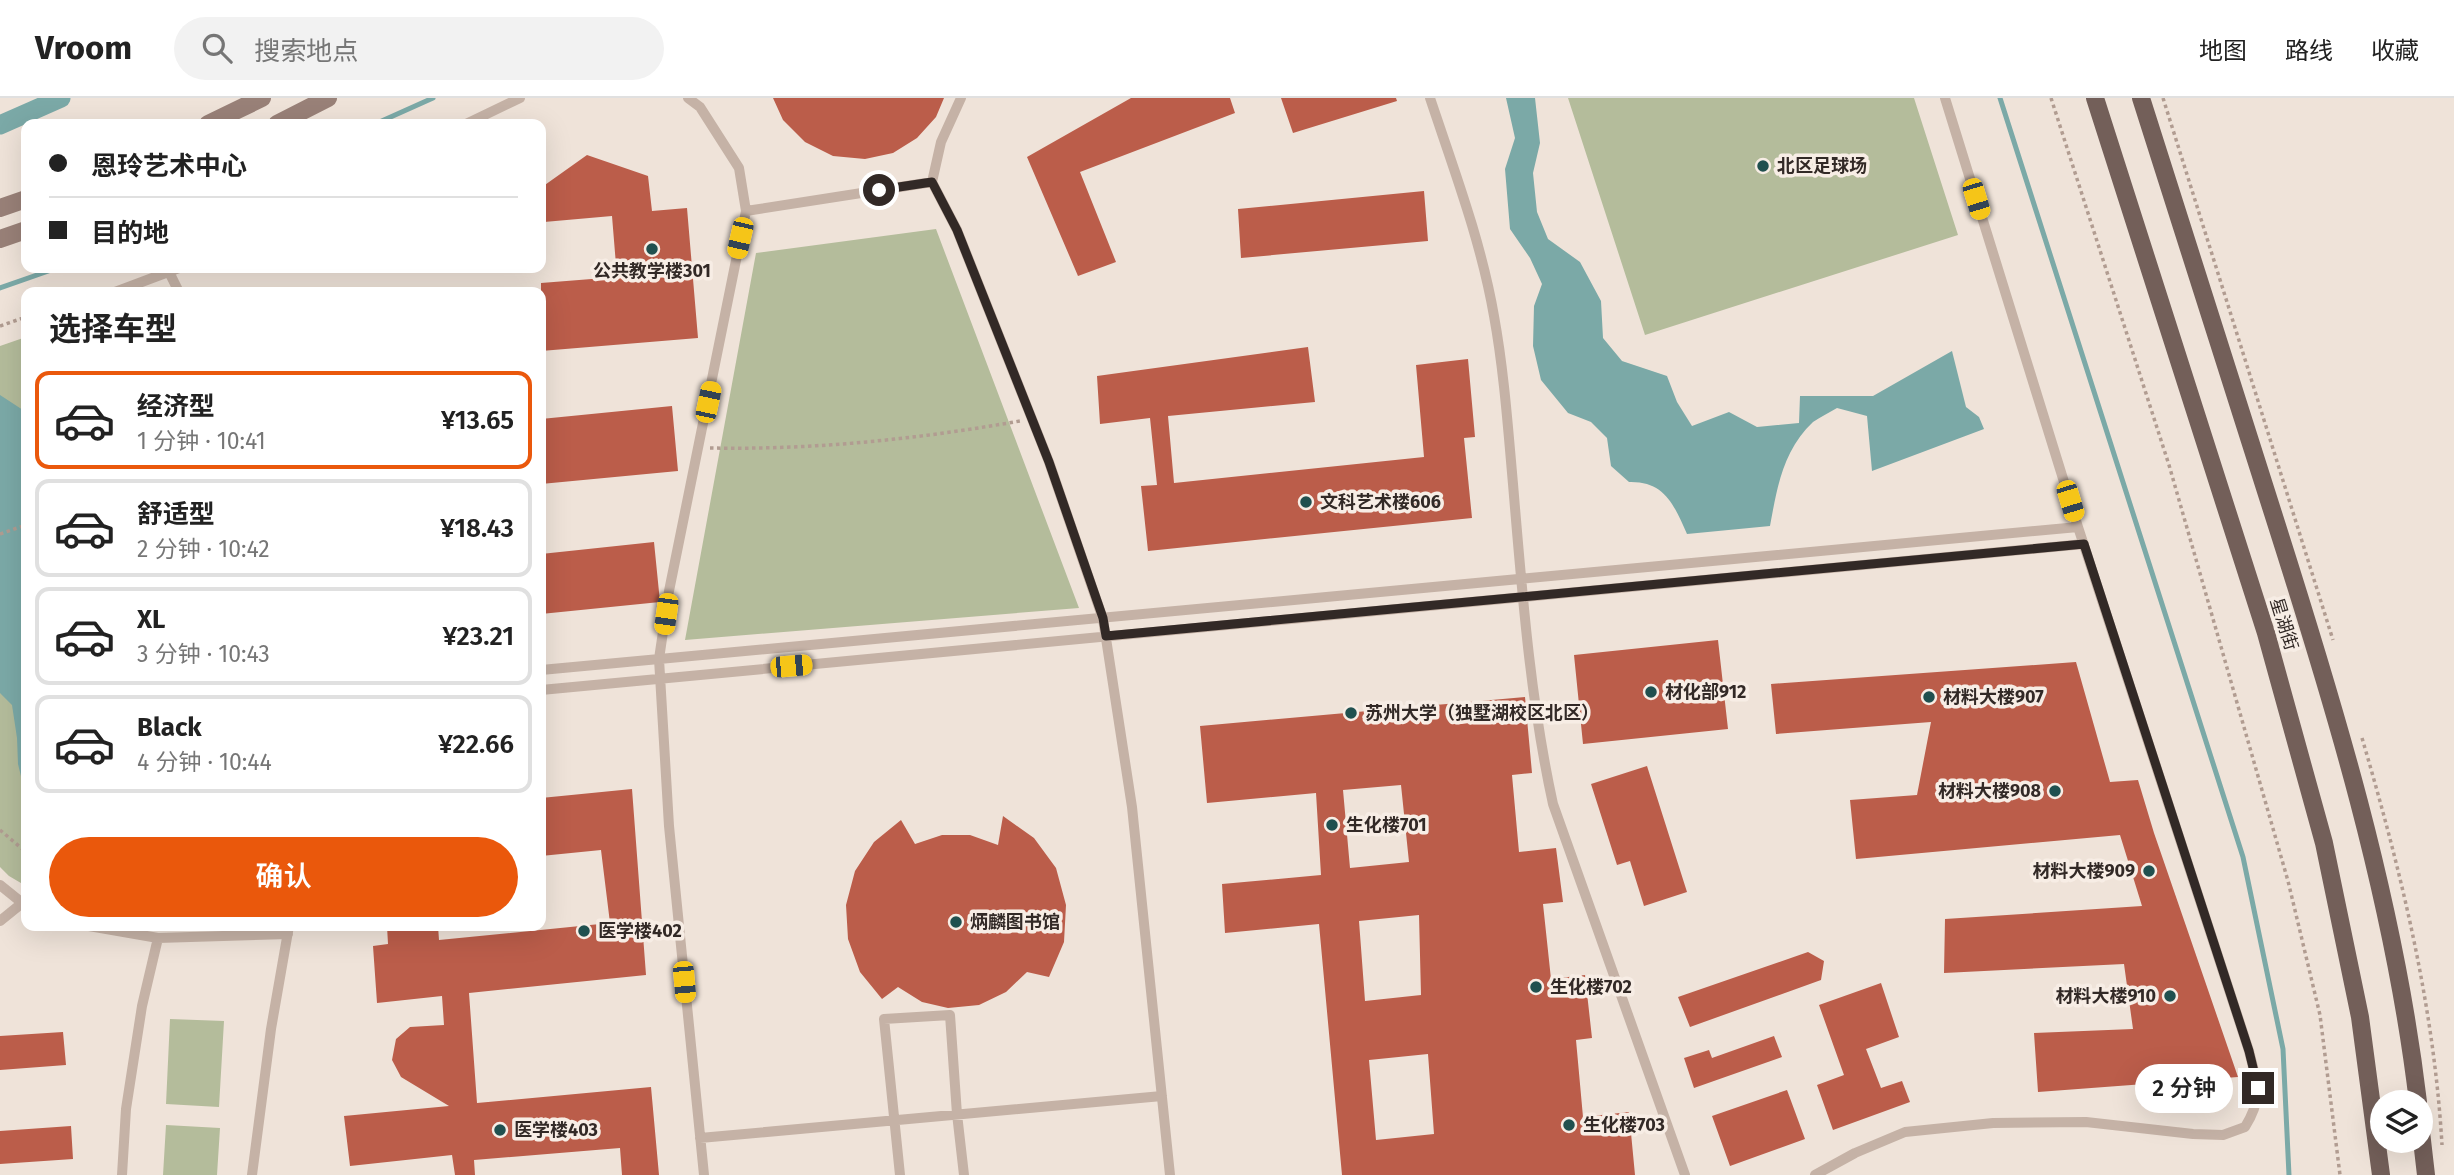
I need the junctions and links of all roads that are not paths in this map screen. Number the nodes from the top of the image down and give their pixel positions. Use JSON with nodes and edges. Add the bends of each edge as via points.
{"nodes":[{"id":1,"x":262,"y":98,"type":"edge"},
{"id":2,"x":328,"y":98,"type":"edge"},
{"id":3,"x":520,"y":98,"type":"edge"},
{"id":4,"x":688,"y":98,"type":"edge"},
{"id":5,"x":961,"y":98,"type":"edge"},
{"id":6,"x":1430,"y":98,"type":"edge"},
{"id":7,"x":1945,"y":98,"type":"edge"},
{"id":8,"x":2095,"y":98,"type":"edge"},
{"id":9,"x":2141,"y":98,"type":"edge"},
{"id":10,"x":218,"y":119,"type":"edge"},
{"id":11,"x":287,"y":119,"type":"edge"},
{"id":12,"x":476,"y":119,"type":"edge"},
{"id":13,"x":932,"y":182,"type":"junction"},
{"id":14,"x":21,"y":201,"type":"edge"},
{"id":15,"x":0,"y":208,"type":"edge"},
{"id":16,"x":746,"y":211,"type":"junction"},
{"id":17,"x":21,"y":232,"type":"edge"},
{"id":18,"x":0,"y":239,"type":"edge"},
{"id":19,"x":166,"y":273,"type":"edge"},
{"id":20,"x":128,"y":287,"type":"edge"},
{"id":21,"x":2078,"y":527,"type":"junction"},
{"id":22,"x":2084,"y":544,"type":"junction"},
{"id":23,"x":1521,"y":580,"type":"junction"},
{"id":24,"x":1523,"y":596,"type":"junction"},
{"id":25,"x":1103,"y":618,"type":"junction"},
{"id":26,"x":1106,"y":636,"type":"junction"},
{"id":27,"x":659,"y":660,"type":"junction"},
{"id":28,"x":546,"y":670,"type":"edge"},
{"id":29,"x":660,"y":679,"type":"junction"},
{"id":30,"x":546,"y":690,"type":"edge"},
{"id":31,"x":0,"y":885,"type":"edge"},
{"id":32,"x":21,"y":902,"type":"edge"},
{"id":33,"x":21,"y":907,"type":"edge"},
{"id":34,"x":0,"y":921,"type":"edge"},
{"id":35,"x":118,"y":931,"type":"edge"},
{"id":36,"x":273,"y":931,"type":"edge"},
{"id":37,"x":289,"y":931,"type":"edge"},
{"id":38,"x":158,"y":938,"type":"junction"},
{"id":39,"x":2416,"y":1090,"type":"edge"},
{"id":40,"x":1162,"y":1096,"type":"junction"},
{"id":41,"x":957,"y":1114,"type":"junction"},
{"id":42,"x":895,"y":1120,"type":"junction"},
{"id":43,"x":700,"y":1138,"type":"junction"},
{"id":44,"x":2424,"y":1153,"type":"edge"},
{"id":45,"x":2426,"y":1173,"type":"edge"},
{"id":46,"x":2381,"y":1174,"type":"edge"},
{"id":47,"x":122,"y":1175,"type":"edge"},
{"id":48,"x":252,"y":1175,"type":"edge"},
{"id":49,"x":704,"y":1175,"type":"edge"},
{"id":50,"x":900,"y":1175,"type":"edge"},
{"id":51,"x":964,"y":1175,"type":"edge"},
{"id":52,"x":1170,"y":1175,"type":"edge"},
{"id":53,"x":1685,"y":1175,"type":"edge"},
{"id":54,"x":1815,"y":1175,"type":"edge"}],
"edges":[{"from":1,"to":10,"type":"main road"},
{"from":2,"to":11,"type":"main road"},
{"from":3,"to":12,"type":"lane"},
{"from":4,"to":16,"type":"lane","via":[[700,107],[739,168]]},
{"from":5,"to":13,"type":"lane","via":[[941,142]]},
{"from":6,"to":23,"type":"lane","via":[[1472,225],[1494,315]]},
{"from":7,"to":21,"type":"lane"},
{"from":8,"to":46,"type":"main road","name":"星湖街","via":[[2266,632],[2324,843],[2360,1017]]},
{"from":9,"to":39,"type":"main road","name":"星湖街","via":[[2338,725],[2388,925]]},
{"from":13,"to":16,"type":"lane"},
{"from":13,"to":25,"type":"lane","via":[[957,230],[1049,462]]},
{"from":14,"to":15,"type":"main road"},
{"from":16,"to":27,"type":"lane"},
{"from":17,"to":18,"type":"main road"},
{"from":19,"to":20,"type":"lane"},
{"from":21,"to":22,"type":"lane"},
{"from":21,"to":23,"type":"lane"},
{"from":22,"to":24,"type":"lane"},
{"from":22,"to":54,"type":"lane","via":[[2249,1051],[2258,1088],[2256,1110],[2245,1127],[2223,1135],[2086,1122],[1993,1123],[1905,1132]]},
{"from":23,"to":24,"type":"lane"},
{"from":23,"to":25,"type":"lane"},
{"from":24,"to":26,"type":"lane"},
{"from":24,"to":53,"type":"lane","via":[[1539,742],[1553,804]]},
{"from":25,"to":26,"type":"lane"},
{"from":25,"to":27,"type":"lane"},
{"from":26,"to":29,"type":"lane"},
{"from":26,"to":40,"type":"lane","via":[[1132,807]]},
{"from":27,"to":28,"type":"lane"},
{"from":27,"to":29,"type":"lane"},
{"from":29,"to":30,"type":"lane"},
{"from":29,"to":43,"type":"lane","via":[[669,826]]},
{"from":31,"to":32,"type":"lane"},
{"from":33,"to":34,"type":"lane"},
{"from":35,"to":38,"type":"lane"},
{"from":36,"to":38,"type":"lane"},
{"from":37,"to":48,"type":"lane"},
{"from":38,"to":47,"type":"lane","via":[[125,1109]]},
{"from":40,"to":41,"type":"lane"},
{"from":40,"to":52,"type":"lane"},
{"from":41,"to":42,"type":"lane"},
{"from":41,"to":42,"type":"lane","via":[[950,1015],[884,1019]]},
{"from":41,"to":51,"type":"lane"},
{"from":42,"to":43,"type":"lane"},
{"from":42,"to":50,"type":"lane"},
{"from":43,"to":49,"type":"lane"},
{"from":44,"to":45,"type":"main road"}]}
